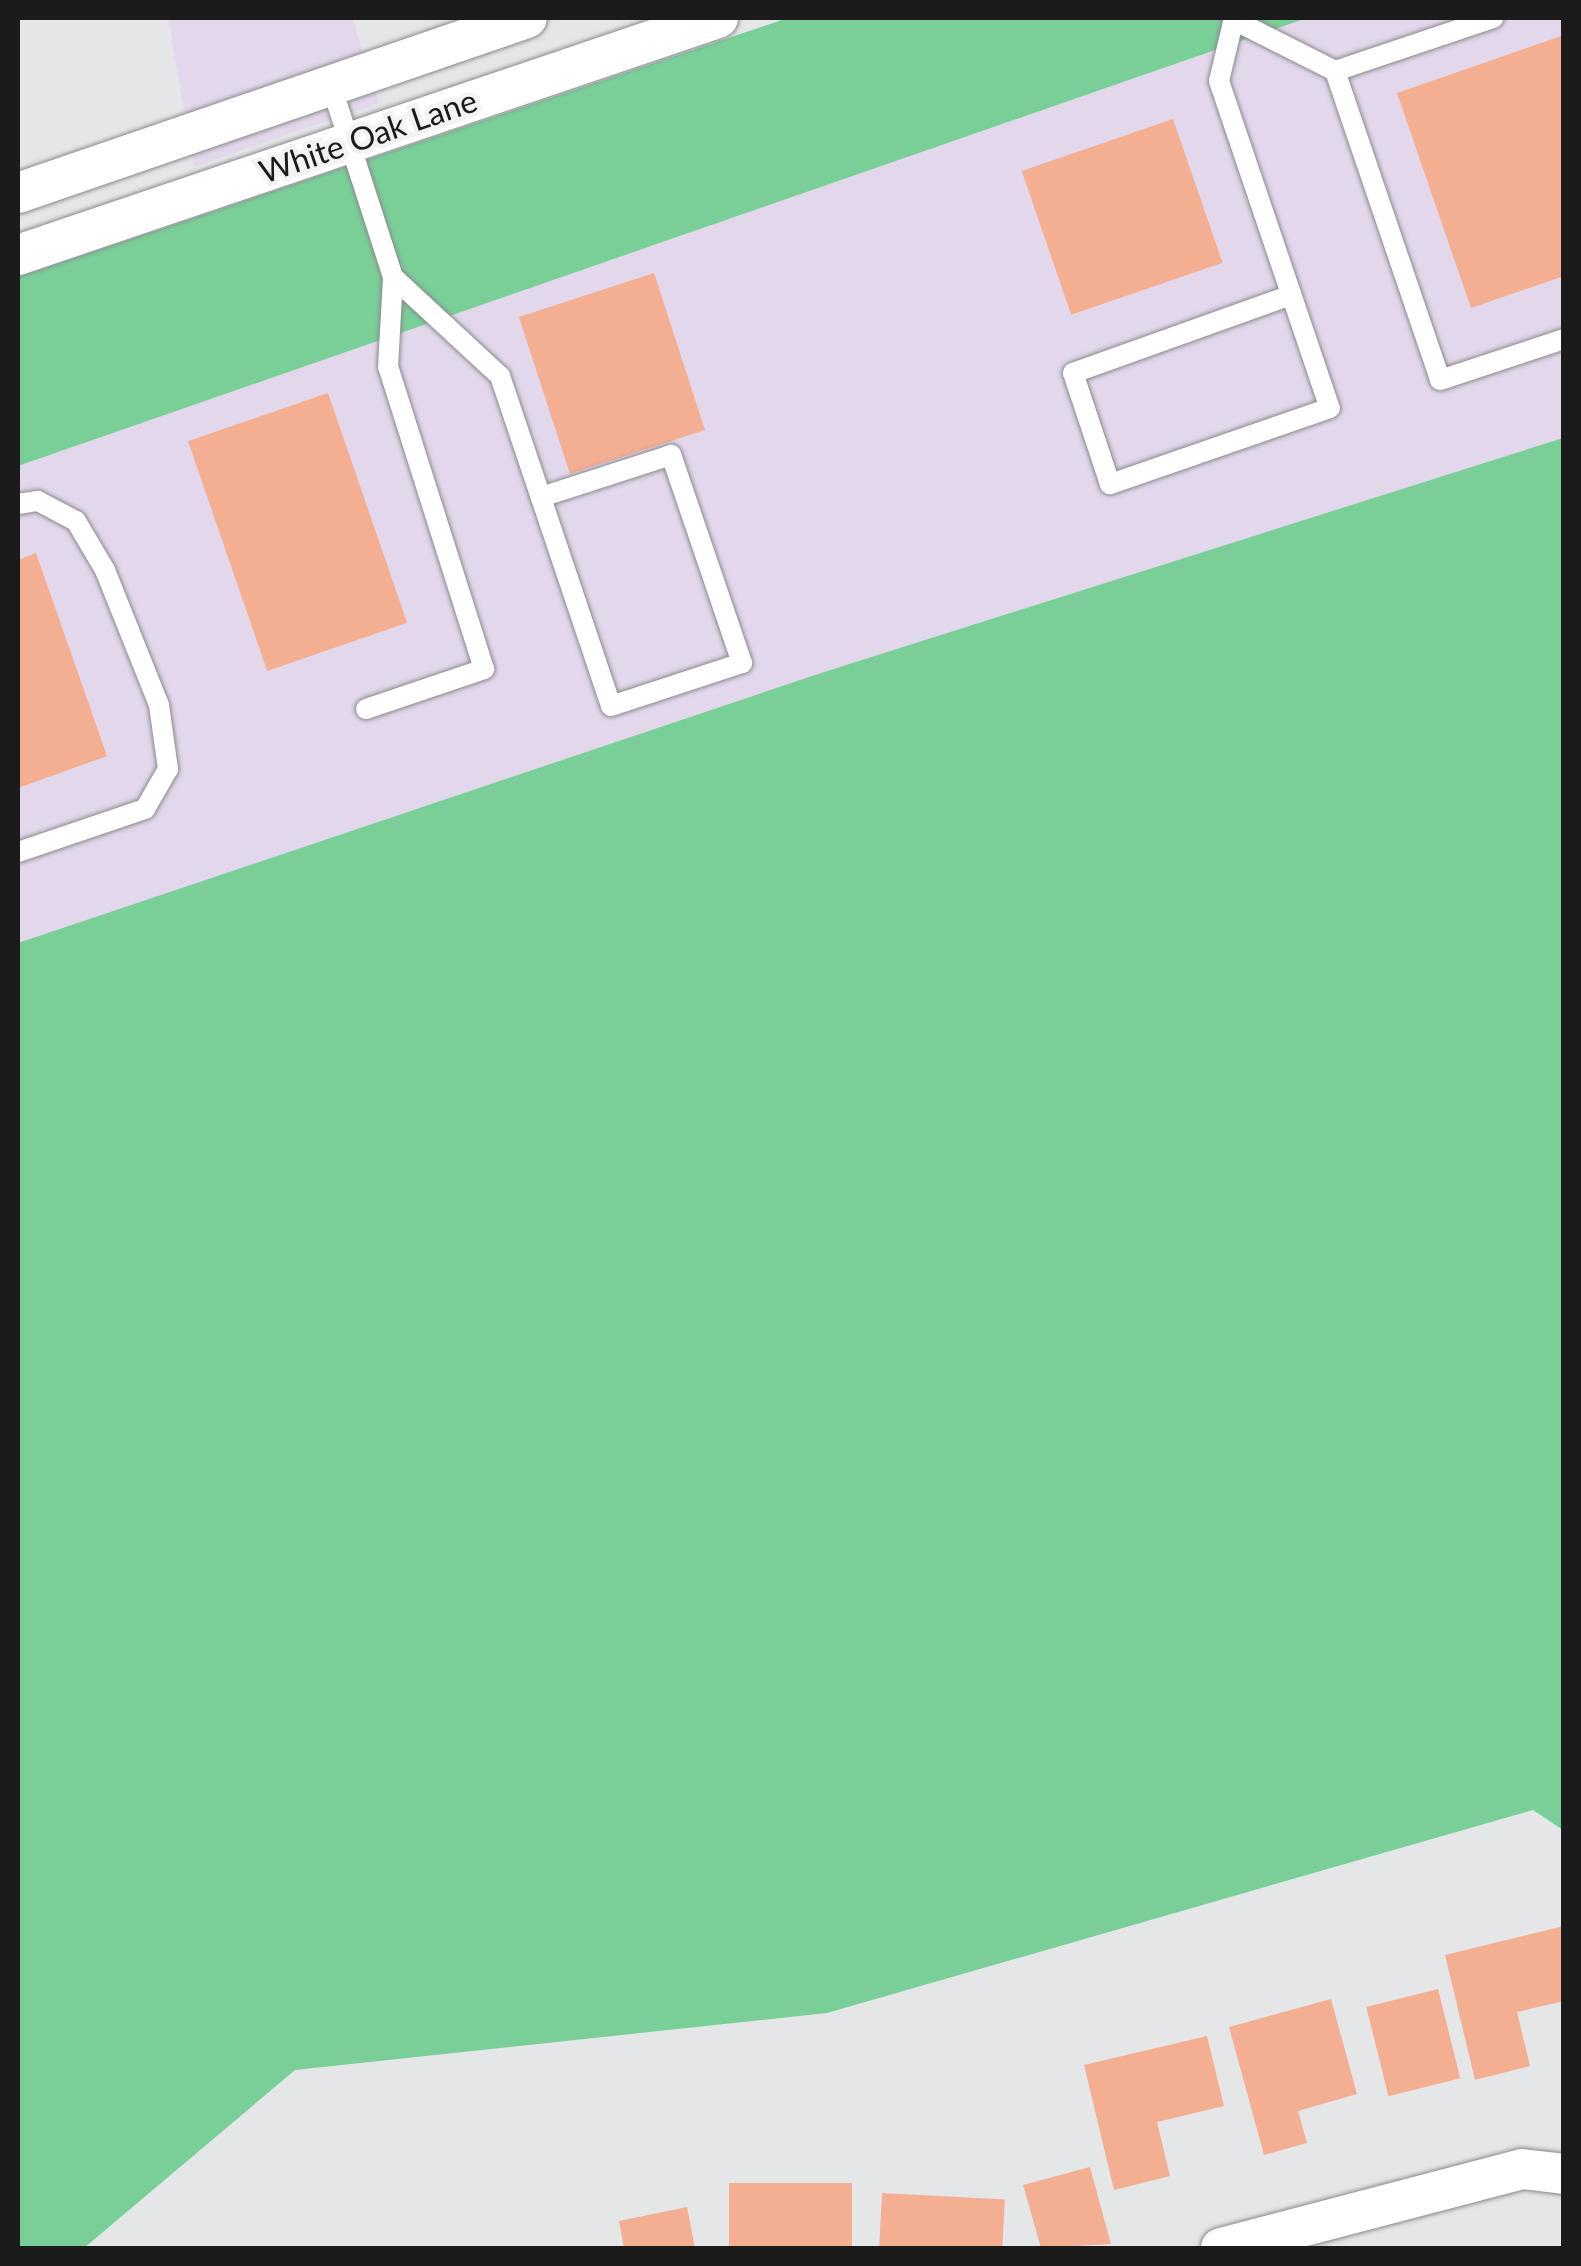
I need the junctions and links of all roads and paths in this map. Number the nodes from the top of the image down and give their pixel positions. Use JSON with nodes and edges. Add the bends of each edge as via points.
{"nodes":[{"id":1,"x":527,"y":18,"type":"edge"},
{"id":2,"x":718,"y":18,"type":"edge"},
{"id":3,"x":1492,"y":18,"type":"edge"},
{"id":4,"x":1235,"y":19,"type":"edge"},
{"id":5,"x":1334,"y":71,"type":"junction"},
{"id":6,"x":331,"y":85,"type":"junction"},
{"id":7,"x":353,"y":140,"type":"junction"},
{"id":8,"x":18,"y":192,"type":"edge"},
{"id":9,"x":18,"y":254,"type":"edge"},
{"id":10,"x":393,"y":277,"type":"junction"},
{"id":11,"x":1291,"y":295,"type":"junction"},
{"id":12,"x":1564,"y":339,"type":"edge"},
{"id":13,"x":541,"y":496,"type":"junction"},
{"id":14,"x":18,"y":504,"type":"edge"},
{"id":15,"x":366,"y":709,"type":"dead end"},
{"id":16,"x":18,"y":852,"type":"edge"},
{"id":17,"x":1564,"y":2174,"type":"edge"},
{"id":18,"x":1221,"y":2248,"type":"edge"}],
"edges":[{"from":1,"to":6,"type":"street","name":"White Oak Lane"},
{"from":2,"to":7,"type":"street","name":"White Oak Lane"},
{"from":3,"to":5,"type":"lane"},
{"from":4,"to":5,"type":"lane"},
{"from":4,"to":11,"type":"lane","via":[[1219,81]]},
{"from":5,"to":12,"type":"lane","via":[[1440,380]]},
{"from":6,"to":7,"type":"lane"},
{"from":6,"to":8,"type":"street","name":"White Oak Lane"},
{"from":7,"to":9,"type":"street","name":"White Oak Lane"},
{"from":7,"to":10,"type":"lane"},
{"from":10,"to":13,"type":"lane","via":[[500,376]]},
{"from":10,"to":15,"type":"lane","via":[[388,367],[484,669]]},
{"from":11,"to":11,"type":"lane","via":[[1330,408],[1110,484],[1074,373]]},
{"from":13,"to":13,"type":"lane","via":[[612,706],[742,663],[671,455]]},
{"from":14,"to":16,"type":"lane","via":[[38,501],[76,521],[105,570],[158,705],[168,769],[146,809]]},
{"from":17,"to":18,"type":"street","via":[[1522,2169]]}]}
